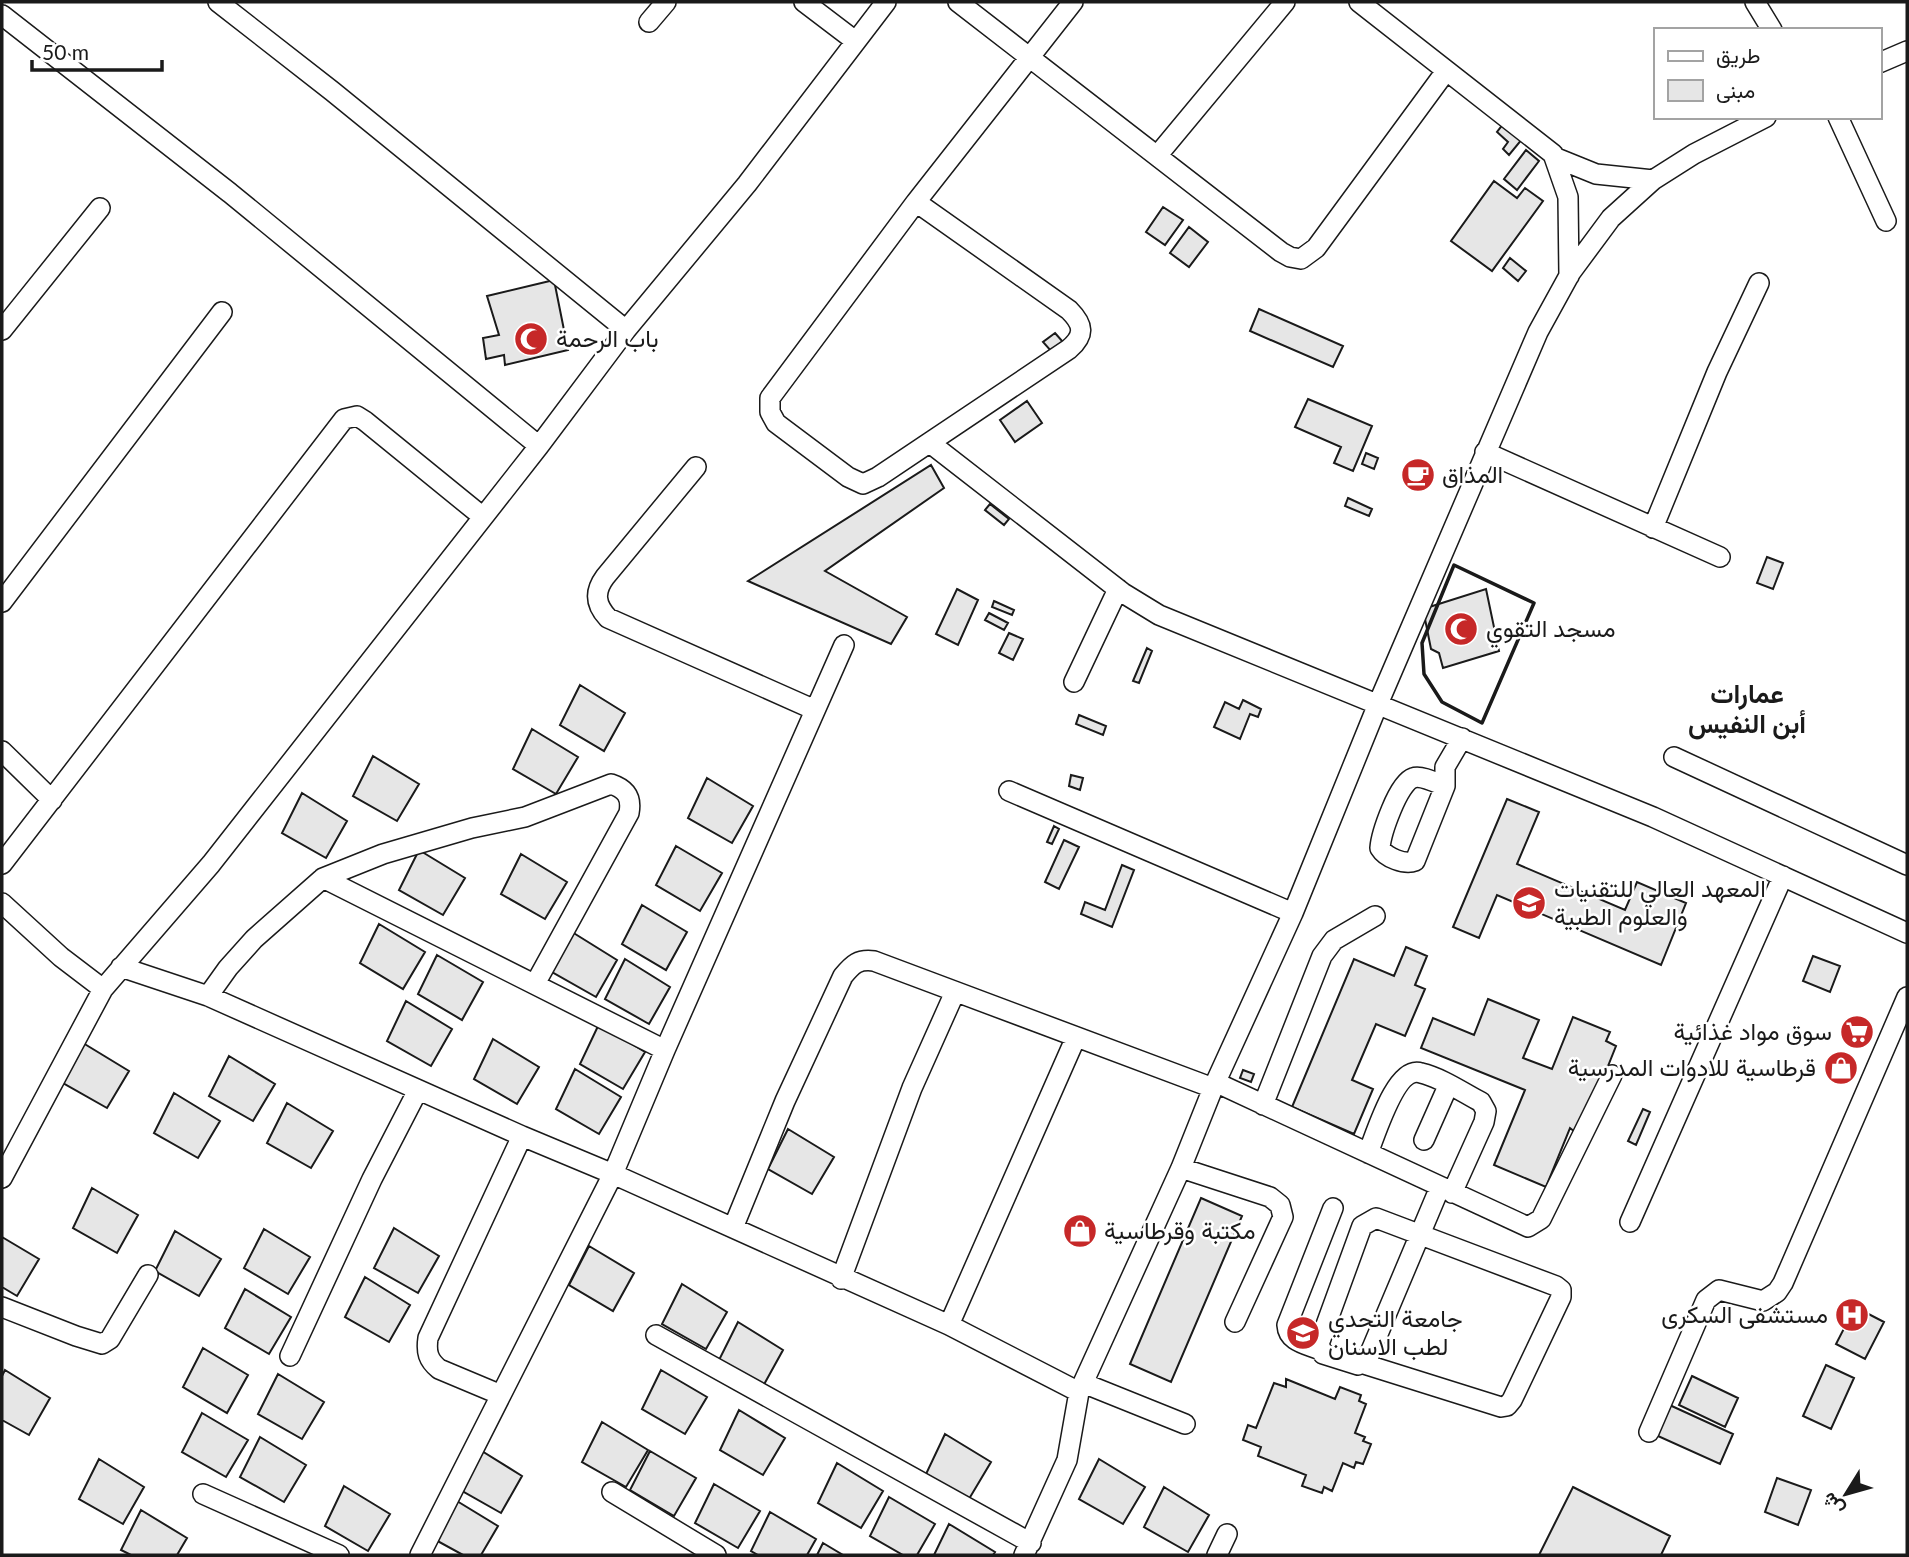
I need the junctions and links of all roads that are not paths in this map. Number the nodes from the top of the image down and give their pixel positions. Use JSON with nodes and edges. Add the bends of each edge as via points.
{"nodes":[{"id":1,"x":218,"y":2,"type":"edge"},
{"id":2,"x":666,"y":2,"type":"edge"},
{"id":3,"x":804,"y":2,"type":"edge"},
{"id":4,"x":886,"y":2,"type":"edge"},
{"id":5,"x":957,"y":2,"type":"edge"},
{"id":6,"x":1073,"y":2,"type":"edge"},
{"id":7,"x":1284,"y":2,"type":"edge"},
{"id":8,"x":1359,"y":2,"type":"edge"},
{"id":9,"x":1755,"y":2,"type":"edge"},
{"id":10,"x":2,"y":15,"type":"edge"},
{"id":11,"x":649,"y":22,"type":"dead end"},
{"id":12,"x":1771,"y":28,"type":"edge"},
{"id":13,"x":854,"y":40,"type":"junction"},
{"id":14,"x":1907,"y":51,"type":"edge"},
{"id":15,"x":1028,"y":57,"type":"junction"},
{"id":16,"x":1881,"y":62,"type":"edge"},
{"id":17,"x":1446,"y":71,"type":"junction"},
{"id":18,"x":1762,"y":119,"type":"edge"},
{"id":19,"x":1839,"y":119,"type":"edge"},
{"id":20,"x":1157,"y":156,"type":"junction"},
{"id":21,"x":1554,"y":157,"type":"junction"},
{"id":22,"x":1653,"y":180,"type":"junction"},
{"id":23,"x":916,"y":202,"type":"junction"},
{"id":24,"x":100,"y":208,"type":"dead end"},
{"id":25,"x":1886,"y":221,"type":"dead end"},
{"id":26,"x":1569,"y":276,"type":"junction"},
{"id":27,"x":1759,"y":283,"type":"dead end"},
{"id":28,"x":222,"y":312,"type":"dead end"},
{"id":29,"x":2,"y":330,"type":"edge"},
{"id":30,"x":626,"y":330,"type":"junction"},
{"id":31,"x":930,"y":443,"type":"junction"},
{"id":32,"x":539,"y":446,"type":"junction"},
{"id":33,"x":1485,"y":452,"type":"junction"},
{"id":34,"x":696,"y":467,"type":"dead end"},
{"id":35,"x":483,"y":517,"type":"junction"},
{"id":36,"x":1653,"y":528,"type":"junction"},
{"id":37,"x":1720,"y":558,"type":"dead end"},
{"id":38,"x":1118,"y":589,"type":"junction"},
{"id":39,"x":2,"y":602,"type":"edge"},
{"id":40,"x":844,"y":645,"type":"dead end"},
{"id":41,"x":1074,"y":682,"type":"dead end"},
{"id":42,"x":1378,"y":704,"type":"junction"},
{"id":43,"x":814,"y":710,"type":"junction"},
{"id":44,"x":1462,"y":738,"type":"junction"},
{"id":45,"x":2,"y":751,"type":"edge"},
{"id":46,"x":1674,"y":757,"type":"dead end"},
{"id":47,"x":1445,"y":786,"type":"dead end"},
{"id":48,"x":1009,"y":791,"type":"dead end"},
{"id":49,"x":52,"y":800,"type":"junction"},
{"id":50,"x":2,"y":864,"type":"edge"},
{"id":51,"x":1907,"y":865,"type":"edge"},
{"id":52,"x":1783,"y":876,"type":"junction"},
{"id":53,"x":323,"y":878,"type":"junction"},
{"id":54,"x":2,"y":903,"type":"edge"},
{"id":55,"x":1293,"y":913,"type":"junction"},
{"id":56,"x":1375,"y":916,"type":"dead end"},
{"id":57,"x":1907,"y":933,"type":"edge"},
{"id":58,"x":121,"y":967,"type":"junction"},
{"id":59,"x":535,"y":984,"type":"junction"},
{"id":60,"x":103,"y":989,"type":"junction"},
{"id":61,"x":955,"y":992,"type":"junction"},
{"id":62,"x":208,"y":996,"type":"junction"},
{"id":63,"x":1907,"y":997,"type":"edge"},
{"id":64,"x":1076,"y":1037,"type":"junction"},
{"id":65,"x":664,"y":1050,"type":"junction"},
{"id":66,"x":1612,"y":1075,"type":"dead end"},
{"id":67,"x":1214,"y":1085,"type":"junction"},
{"id":68,"x":1448,"y":1086,"type":"junction"},
{"id":69,"x":418,"y":1090,"type":"junction"},
{"id":70,"x":1263,"y":1105,"type":"junction"},
{"id":71,"x":522,"y":1136,"type":"junction"},
{"id":72,"x":1424,"y":1140,"type":"dead end"},
{"id":73,"x":8,"y":1147,"type":"edge"},
{"id":74,"x":1368,"y":1153,"type":"junction"},
{"id":75,"x":1181,"y":1168,"type":"junction"},
{"id":76,"x":613,"y":1174,"type":"junction"},
{"id":77,"x":2,"y":1178,"type":"edge"},
{"id":78,"x":1446,"y":1190,"type":"junction"},
{"id":79,"x":1333,"y":1208,"type":"dead end"},
{"id":80,"x":1630,"y":1222,"type":"dead end"},
{"id":81,"x":733,"y":1228,"type":"junction"},
{"id":82,"x":1420,"y":1234,"type":"junction"},
{"id":83,"x":148,"y":1275,"type":"dead end"},
{"id":84,"x":841,"y":1279,"type":"junction"},
{"id":85,"x":2,"y":1307,"type":"edge"},
{"id":86,"x":1235,"y":1322,"type":"dead end"},
{"id":87,"x":949,"y":1325,"type":"junction"},
{"id":88,"x":656,"y":1335,"type":"dead end"},
{"id":89,"x":1320,"y":1350,"type":"junction"},
{"id":90,"x":290,"y":1356,"type":"dead end"},
{"id":91,"x":1364,"y":1364,"type":"junction"},
{"id":92,"x":1081,"y":1388,"type":"junction"},
{"id":93,"x":501,"y":1395,"type":"junction"},
{"id":94,"x":1185,"y":1424,"type":"dead end"},
{"id":95,"x":1648,"y":1432,"type":"dead end"},
{"id":96,"x":612,"y":1492,"type":"dead end"},
{"id":97,"x":203,"y":1494,"type":"dead end"},
{"id":98,"x":1227,"y":1534,"type":"dead end"},
{"id":99,"x":1028,"y":1549,"type":"edge"},
{"id":100,"x":339,"y":1555,"type":"edge"},
{"id":101,"x":420,"y":1555,"type":"edge"},
{"id":102,"x":716,"y":1555,"type":"edge"},
{"id":103,"x":1217,"y":1555,"type":"edge"}],
"edges":[{"from":1,"to":30,"type":"street"},
{"from":2,"to":11,"type":"street"},
{"from":3,"to":13,"type":"street"},
{"from":4,"to":13,"type":"street"},
{"from":5,"to":15,"type":"street"},
{"from":6,"to":15,"type":"street"},
{"from":7,"to":20,"type":"street"},
{"from":8,"to":17,"type":"street"},
{"from":9,"to":12,"type":"street"},
{"from":10,"to":32,"type":"street","via":[[230,193]]},
{"from":13,"to":30,"type":"street","via":[[747,184]]},
{"from":14,"to":16,"type":"street"},
{"from":15,"to":20,"type":"street"},
{"from":15,"to":23,"type":"street"},
{"from":17,"to":20,"type":"street","via":[[1316,248],[1301,259],[1281,252]]},
{"from":17,"to":21,"type":"street"},
{"from":18,"to":22,"type":"street"},
{"from":19,"to":25,"type":"street"},
{"from":21,"to":22,"type":"street","via":[[1596,174]]},
{"from":21,"to":26,"type":"street","via":[[1567,197]]},
{"from":22,"to":26,"type":"street","via":[[1611,218]]},
{"from":23,"to":31,"type":"street","via":[[1069,310],[1081,328],[1078,341],[1069,349]]},
{"from":23,"to":31,"type":"street","via":[[773,393],[769,408],[776,423],[863,484]]},
{"from":24,"to":29,"type":"street"},
{"from":26,"to":33,"type":"street","via":[[1538,332]]},
{"from":27,"to":36,"type":"street"},
{"from":28,"to":39,"type":"street"},
{"from":30,"to":32,"type":"street"},
{"from":31,"to":38,"type":"street"},
{"from":32,"to":35,"type":"street"},
{"from":33,"to":36,"type":"street"},
{"from":33,"to":42,"type":"street"},
{"from":34,"to":43,"type":"street","via":[[605,577],[596,593],[597,603],[608,618]]},
{"from":35,"to":49,"type":"street","via":[[358,416],[344,419]]},
{"from":35,"to":58,"type":"street","via":[[211,864]]},
{"from":36,"to":37,"type":"street"},
{"from":38,"to":41,"type":"street"},
{"from":38,"to":42,"type":"street","via":[[1159,615]]},
{"from":40,"to":43,"type":"street"},
{"from":42,"to":44,"type":"street"},
{"from":42,"to":55,"type":"street"},
{"from":43,"to":65,"type":"street"},
{"from":44,"to":47,"type":"street","via":[[1445,767]]},
{"from":44,"to":52,"type":"street"},
{"from":45,"to":49,"type":"street"},
{"from":46,"to":51,"type":"street"},
{"from":48,"to":55,"type":"street"},
{"from":49,"to":50,"type":"street"},
{"from":52,"to":57,"type":"street"},
{"from":52,"to":80,"type":"street"},
{"from":53,"to":59,"type":"street"},
{"from":53,"to":59,"type":"street","via":[[383,854],[525,817],[611,784],[621,788],[631,803],[629,813]]},
{"from":53,"to":62,"type":"street","via":[[254,939]]},
{"from":54,"to":60,"type":"street"},
{"from":55,"to":67,"type":"street"},
{"from":56,"to":70,"type":"street","via":[[1334,940],[1322,956]]},
{"from":58,"to":60,"type":"street"},
{"from":58,"to":62,"type":"street"},
{"from":59,"to":65,"type":"street"},
{"from":60,"to":73,"type":"street"},
{"from":61,"to":64,"type":"street"},
{"from":61,"to":81,"type":"street","via":[[873,961],[851,966],[785,1101]]},
{"from":61,"to":84,"type":"street","via":[[912,1088]]},
{"from":62,"to":69,"type":"street"},
{"from":63,"to":95,"type":"street","via":[[1783,1283],[1763,1301],[1718,1290],[1706,1300]]},
{"from":64,"to":67,"type":"street"},
{"from":64,"to":87,"type":"street"},
{"from":65,"to":76,"type":"street"},
{"from":66,"to":78,"type":"street","via":[[1536,1224],[1528,1227]]},
{"from":67,"to":70,"type":"street"},
{"from":67,"to":75,"type":"street"},
{"from":68,"to":72,"type":"street"},
{"from":68,"to":74,"type":"street","via":[[1419,1072],[1407,1074],[1398,1083]]},
{"from":68,"to":78,"type":"street","via":[[1481,1102],[1486,1111]]},
{"from":69,"to":71,"type":"street"},
{"from":69,"to":90,"type":"street"},
{"from":70,"to":74,"type":"street"},
{"from":71,"to":76,"type":"street"},
{"from":71,"to":93,"type":"street","via":[[426,1348],[439,1370]]},
{"from":73,"to":77,"type":"street"},
{"from":74,"to":78,"type":"street"},
{"from":75,"to":86,"type":"street","via":[[1270,1197],[1280,1205],[1283,1216]]},
{"from":75,"to":92,"type":"street"},
{"from":76,"to":81,"type":"street"},
{"from":76,"to":93,"type":"street"},
{"from":78,"to":82,"type":"street"},
{"from":79,"to":89,"type":"street","via":[[1287,1325],[1292,1339]]},
{"from":81,"to":84,"type":"street"},
{"from":82,"to":89,"type":"street","via":[[1376,1218],[1362,1226]]},
{"from":82,"to":91,"type":"street"},
{"from":82,"to":91,"type":"street","via":[[1556,1286],[1561,1297],[1507,1406]]},
{"from":83,"to":85,"type":"street","via":[[110,1339],[102,1344]]},
{"from":84,"to":87,"type":"street"},
{"from":87,"to":92,"type":"street"},
{"from":88,"to":99,"type":"street"},
{"from":89,"to":91,"type":"street"},
{"from":92,"to":94,"type":"street"},
{"from":92,"to":99,"type":"street","via":[[1067,1460]]},
{"from":93,"to":101,"type":"street"},
{"from":96,"to":102,"type":"street"},
{"from":97,"to":100,"type":"street"},
{"from":98,"to":103,"type":"street"}]}
